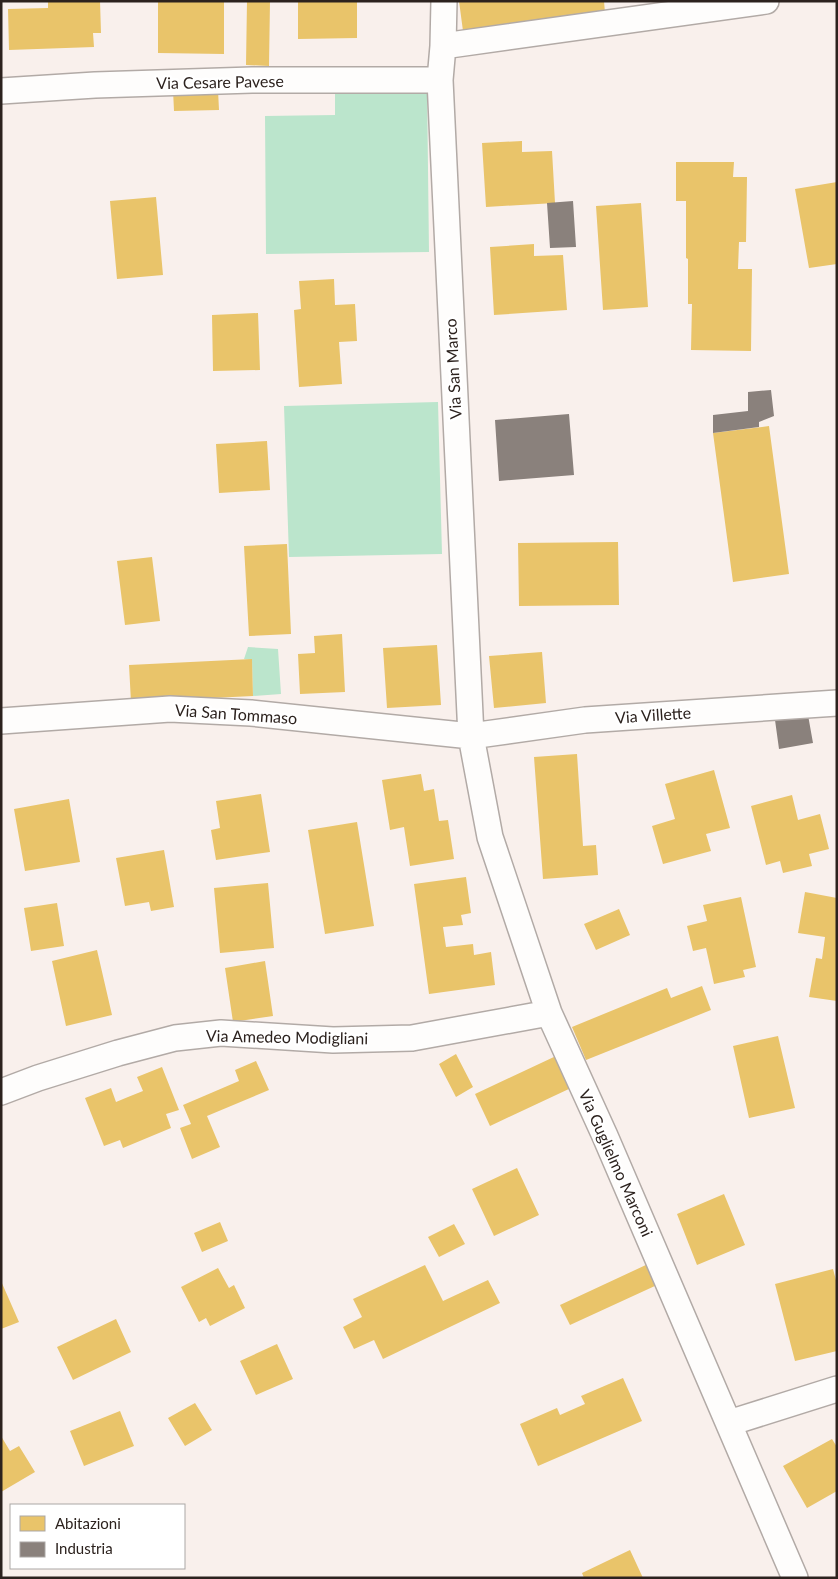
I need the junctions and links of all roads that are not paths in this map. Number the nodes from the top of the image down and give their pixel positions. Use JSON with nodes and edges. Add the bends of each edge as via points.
{"nodes":[{"id":1,"x":444,"y":1,"type":"edge"},
{"id":2,"x":766,"y":1,"type":"edge"},
{"id":3,"x":443,"y":46,"type":"junction"},
{"id":4,"x":440,"y":80,"type":"junction"},
{"id":5,"x":1,"y":91,"type":"edge"},
{"id":6,"x":837,"y":703,"type":"edge"},
{"id":7,"x":1,"y":721,"type":"edge"},
{"id":8,"x":471,"y":736,"type":"junction"},
{"id":9,"x":549,"y":1013,"type":"junction"},
{"id":10,"x":1,"y":1092,"type":"edge"},
{"id":11,"x":837,"y":1389,"type":"edge"},
{"id":12,"x":729,"y":1424,"type":"junction"},
{"id":13,"x":795,"y":1578,"type":"edge"}],
"edges":[{"from":1,"to":3,"type":"street","name":"Via San Marco"},
{"from":2,"to":3,"type":"street"},
{"from":3,"to":4,"type":"street","name":"Via San Marco"},
{"from":4,"to":5,"type":"street","name":"Via Cesare Pavese","via":[[252,80]]},
{"from":4,"to":8,"type":"street","name":"Via San Marco"},
{"from":6,"to":8,"type":"street","name":"Via Villette","via":[[585,720]]},
{"from":7,"to":8,"type":"street","name":"Via San Tommaso","via":[[170,709],[251,713]]},
{"from":8,"to":9,"type":"street","name":"Via Guglielmo Marconi","via":[[490,837]]},
{"from":9,"to":10,"type":"street","name":"Via Amedeo Modigliani","via":[[412,1038],[333,1040],[220,1033],[175,1038]]},
{"from":9,"to":12,"type":"street","name":"Via Guglielmo Marconi"},
{"from":11,"to":12,"type":"street"},
{"from":12,"to":13,"type":"street","name":"Via Guglielmo Marconi"}]}
